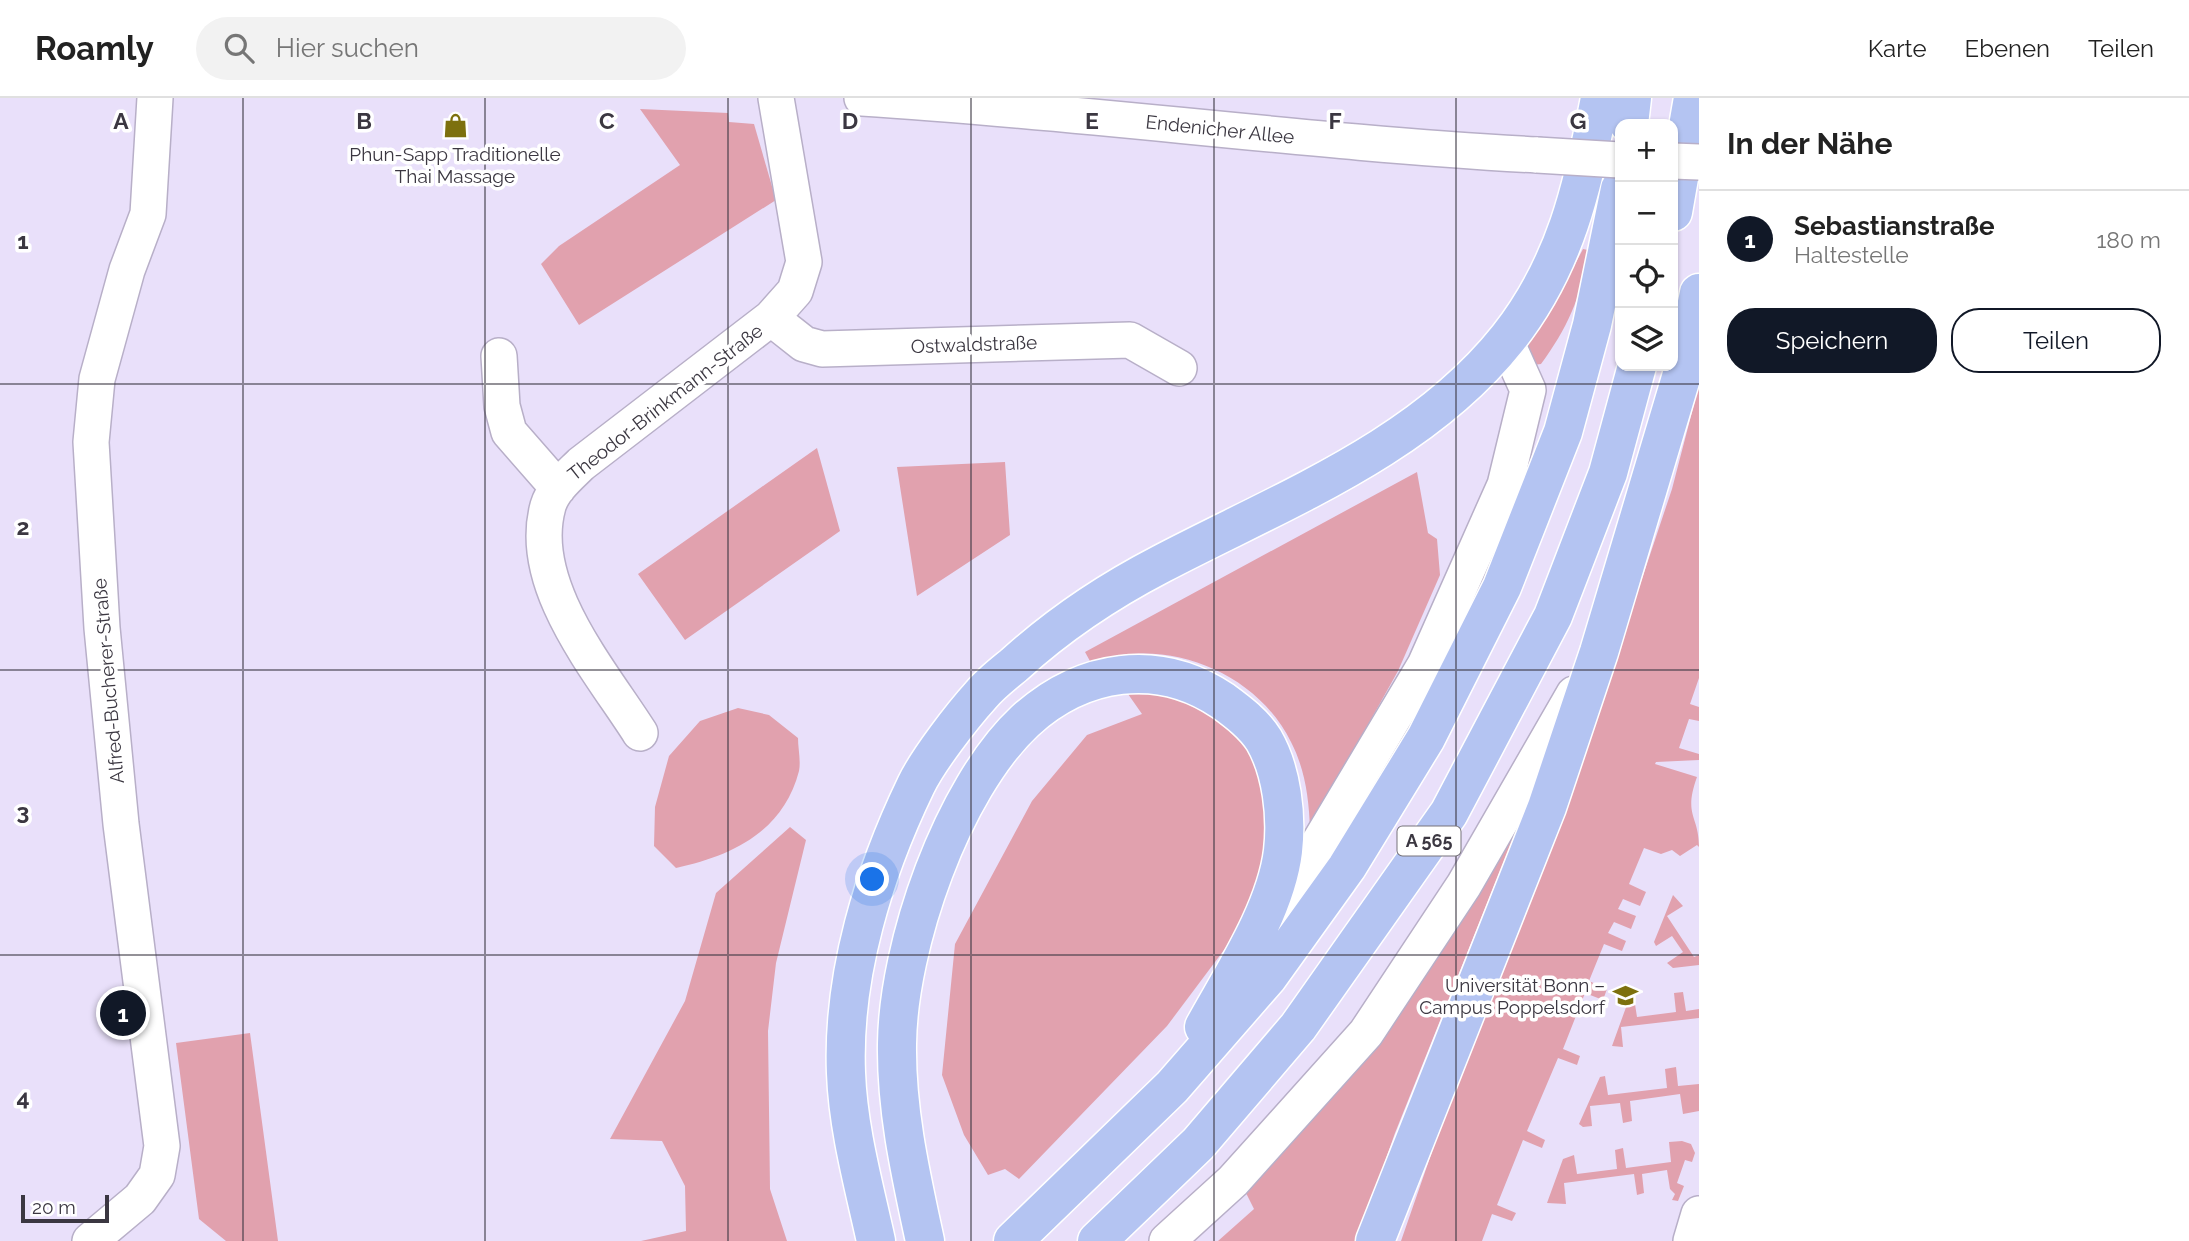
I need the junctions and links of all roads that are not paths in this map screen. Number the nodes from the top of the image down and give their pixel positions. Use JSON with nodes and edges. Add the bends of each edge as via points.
{"nodes":[{"id":1,"x":155,"y":98,"type":"edge"},
{"id":2,"x":776,"y":98,"type":"edge"},
{"id":3,"x":862,"y":98,"type":"edge"},
{"id":4,"x":1608,"y":98,"type":"edge"},
{"id":5,"x":1693,"y":98,"type":"edge"},
{"id":6,"x":1625,"y":119,"type":"edge"},
{"id":7,"x":1615,"y":159,"type":"edge"},
{"id":8,"x":1678,"y":161,"type":"edge"},
{"id":9,"x":1699,"y":162,"type":"edge"},
{"id":10,"x":1678,"y":184,"type":"edge"},
{"id":11,"x":1615,"y":213,"type":"edge"},
{"id":12,"x":1699,"y":293,"type":"edge"},
{"id":13,"x":771,"y":318,"type":"junction"},
{"id":14,"x":1506,"y":341,"type":"junction"},
{"id":15,"x":499,"y":356,"type":"dead end"},
{"id":16,"x":1179,"y":368,"type":"dead end"},
{"id":17,"x":1636,"y":371,"type":"edge"},
{"id":18,"x":558,"y":488,"type":"junction"},
{"id":19,"x":1599,"y":652,"type":"junction"},
{"id":20,"x":640,"y":733,"type":"dead end"},
{"id":21,"x":1249,"y":943,"type":"junction"},
{"id":22,"x":1172,"y":1087,"type":"junction"},
{"id":23,"x":1699,"y":1214,"type":"edge"},
{"id":24,"x":90,"y":1241,"type":"edge"},
{"id":25,"x":876,"y":1241,"type":"edge"},
{"id":26,"x":925,"y":1241,"type":"edge"},
{"id":27,"x":1013,"y":1241,"type":"edge"},
{"id":28,"x":1097,"y":1241,"type":"edge"},
{"id":29,"x":1167,"y":1241,"type":"edge"},
{"id":30,"x":1375,"y":1241,"type":"edge"},
{"id":31,"x":1691,"y":1241,"type":"edge"}],
"edges":[{"from":1,"to":24,"type":"street","name":"Alfred-Bucherer-Straße","via":[[148,214],[127,270],[97,379],[91,442],[102,628],[121,824],[162,1146],[157,1175],[141,1199]]},
{"from":2,"to":13,"type":"street","name":"Theodor-Brinkmann-Straße","via":[[804,262],[795,291]]},
{"from":3,"to":7,"type":"street","name":"Endenicher Allee","bridge":true,"via":[[1457,150]]},
{"from":4,"to":6,"type":"highway"},
{"from":4,"to":14,"type":"highway","via":[[1576,211],[1539,295]]},
{"from":5,"to":10,"type":"highway"},
{"from":8,"to":9,"type":"street","bridge":true},
{"from":11,"to":22,"type":"highway","number":"A 565","via":[[1563,432],[1502,587],[1426,738],[1347,867],[1268,977]]},
{"from":12,"to":19,"type":"highway","via":[[1683,371]]},
{"from":13,"to":16,"type":"street","name":"Ostwaldstraße","via":[[804,344],[822,349],[1130,340]]},
{"from":13,"to":18,"type":"street","name":"Theodor-Brinkmann-Straße","via":[[581,464]]},
{"from":14,"to":21,"type":"street","via":[[1528,390],[1505,485],[1425,664],[1317,846]]},
{"from":14,"to":25,"type":"highway","via":[[1442,406],[1373,453],[1104,595],[1046,636],[982,693],[917,782],[863,928],[849,1005],[846,1073],[855,1148]]},
{"from":15,"to":18,"type":"street","via":[[502,406],[509,432]]},
{"from":17,"to":28,"type":"highway","number":"A 565","via":[[1608,473],[1553,616],[1449,813],[1298,1027],[1198,1144]]},
{"from":18,"to":20,"type":"street","name":"Theodor-Brinkmann-Straße","via":[[548,504],[544,536],[548,574],[563,611]]},
{"from":19,"to":29,"type":"street","via":[[1464,885],[1366,1034],[1233,1181]]},
{"from":19,"to":30,"type":"highway","via":[[1546,807]]},
{"from":21,"to":22,"type":"highway"},
{"from":21,"to":26,"type":"highway","via":[[1270,898],[1283,839],[1282,788],[1264,740],[1245,718],[1204,689],[1174,676],[1138,673],[1105,676],[1065,694],[1025,722],[984,772],[946,838],[905,973],[897,1042],[901,1126]]},
{"from":22,"to":27,"type":"highway","number":"A 565"},
{"from":23,"to":31,"type":"street"}]}
